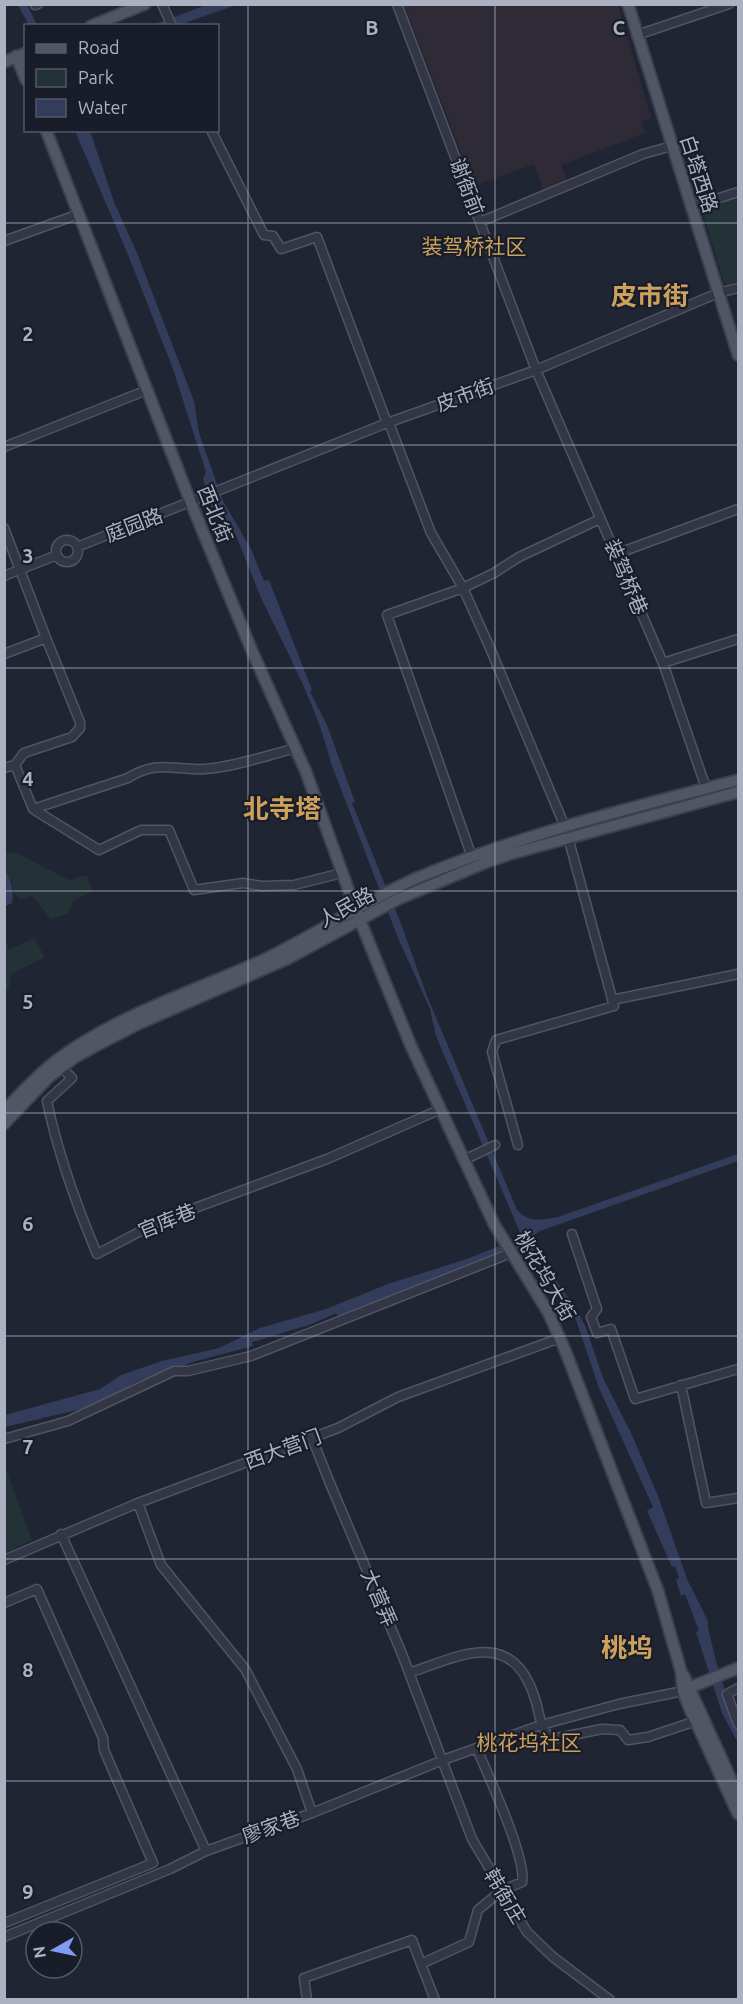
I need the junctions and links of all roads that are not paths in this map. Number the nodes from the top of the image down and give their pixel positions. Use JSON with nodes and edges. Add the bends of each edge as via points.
{"nodes":[{"id":1,"x":145,"y":4,"type":"edge"},
{"id":2,"x":162,"y":4,"type":"edge"},
{"id":3,"x":397,"y":4,"type":"edge"},
{"id":4,"x":628,"y":4,"type":"edge"},
{"id":5,"x":729,"y":4,"type":"edge"},
{"id":6,"x":96,"y":24,"type":"edge"},
{"id":7,"x":172,"y":24,"type":"edge"},
{"id":8,"x":637,"y":35,"type":"junction"},
{"id":9,"x":21,"y":54,"type":"edge"},
{"id":10,"x":4,"y":62,"type":"edge"},
{"id":11,"x":24,"y":70,"type":"edge"},
{"id":12,"x":47,"y":132,"type":"edge"},
{"id":13,"x":212,"y":132,"type":"edge"},
{"id":14,"x":672,"y":146,"type":"junction"},
{"id":15,"x":738,"y":192,"type":"edge"},
{"id":16,"x":691,"y":207,"type":"junction"},
{"id":17,"x":79,"y":214,"type":"junction"},
{"id":18,"x":480,"y":222,"type":"junction"},
{"id":19,"x":4,"y":241,"type":"edge"},
{"id":20,"x":738,"y":288,"type":"edge"},
{"id":21,"x":718,"y":293,"type":"junction"},
{"id":22,"x":738,"y":355,"type":"edge"},
{"id":23,"x":536,"y":370,"type":"junction"},
{"id":24,"x":147,"y":390,"type":"junction"},
{"id":25,"x":388,"y":423,"type":"junction"},
{"id":26,"x":4,"y":447,"type":"edge"},
{"id":27,"x":191,"y":503,"type":"junction"},
{"id":28,"x":738,"y":509,"type":"edge"},
{"id":29,"x":600,"y":519,"type":"junction"},
{"id":30,"x":4,"y":528,"type":"edge"},
{"id":31,"x":77,"y":547,"type":"junction"},
{"id":32,"x":616,"y":554,"type":"junction"},
{"id":33,"x":57,"y":555,"type":"junction"},
{"id":34,"x":21,"y":569,"type":"junction"},
{"id":35,"x":4,"y":576,"type":"edge"},
{"id":36,"x":463,"y":588,"type":"junction"},
{"id":37,"x":45,"y":638,"type":"junction"},
{"id":38,"x":738,"y":639,"type":"edge"},
{"id":39,"x":4,"y":654,"type":"edge"},
{"id":40,"x":663,"y":663,"type":"junction"},
{"id":41,"x":297,"y":748,"type":"junction"},
{"id":42,"x":15,"y":765,"type":"junction"},
{"id":43,"x":4,"y":768,"type":"edge"},
{"id":44,"x":738,"y":780,"type":"edge"},
{"id":45,"x":706,"y":788,"type":"junction"},
{"id":46,"x":738,"y":792,"type":"edge"},
{"id":47,"x":33,"y":809,"type":"junction"},
{"id":48,"x":566,"y":832,"type":"junction"},
{"id":49,"x":472,"y":856,"type":"junction"},
{"id":50,"x":342,"y":873,"type":"junction"},
{"id":51,"x":396,"y":894,"type":"junction"},
{"id":52,"x":356,"y":908,"type":"junction"},
{"id":53,"x":360,"y":919,"type":"junction"},
{"id":54,"x":738,"y":974,"type":"edge"},
{"id":55,"x":612,"y":1000,"type":"junction"},
{"id":56,"x":58,"y":1064,"type":"junction"},
{"id":57,"x":441,"y":1109,"type":"junction"},
{"id":58,"x":4,"y":1111,"type":"edge"},
{"id":59,"x":4,"y":1124,"type":"edge"},
{"id":60,"x":495,"y":1145,"type":"dead end"},
{"id":61,"x":518,"y":1145,"type":"dead end"},
{"id":62,"x":464,"y":1160,"type":"junction"},
{"id":63,"x":572,"y":1234,"type":"dead end"},
{"id":64,"x":509,"y":1249,"type":"junction"},
{"id":65,"x":560,"y":1338,"type":"junction"},
{"id":66,"x":738,"y":1369,"type":"edge"},
{"id":67,"x":681,"y":1385,"type":"junction"},
{"id":68,"x":312,"y":1438,"type":"junction"},
{"id":69,"x":4,"y":1439,"type":"edge"},
{"id":70,"x":738,"y":1498,"type":"edge"},
{"id":71,"x":138,"y":1503,"type":"junction"},
{"id":72,"x":61,"y":1534,"type":"junction"},
{"id":73,"x":4,"y":1560,"type":"edge"},
{"id":74,"x":4,"y":1603,"type":"edge"},
{"id":75,"x":738,"y":1668,"type":"edge"},
{"id":76,"x":409,"y":1673,"type":"junction"},
{"id":77,"x":738,"y":1688,"type":"edge"},
{"id":78,"x":687,"y":1689,"type":"junction"},
{"id":79,"x":696,"y":1721,"type":"junction"},
{"id":80,"x":738,"y":1724,"type":"edge"},
{"id":81,"x":541,"y":1725,"type":"junction"},
{"id":82,"x":477,"y":1749,"type":"junction"},
{"id":83,"x":443,"y":1760,"type":"junction"},
{"id":84,"x":738,"y":1795,"type":"edge"},
{"id":85,"x":312,"y":1812,"type":"junction"},
{"id":86,"x":738,"y":1814,"type":"edge"},
{"id":87,"x":206,"y":1851,"type":"junction"},
{"id":88,"x":501,"y":1892,"type":"junction"},
{"id":89,"x":4,"y":1921,"type":"edge"},
{"id":90,"x":4,"y":1937,"type":"edge"},
{"id":91,"x":422,"y":1964,"type":"junction"},
{"id":92,"x":307,"y":2000,"type":"edge"},
{"id":93,"x":435,"y":2000,"type":"edge"},
{"id":94,"x":610,"y":2000,"type":"edge"}],
"edges":[{"from":1,"to":6,"type":"main road"},
{"from":2,"to":7,"type":"street"},
{"from":3,"to":18,"type":"street","name":"谢衙前"},
{"from":4,"to":8,"type":"main road","name":"白塔西路"},
{"from":5,"to":8,"type":"street"},
{"from":8,"to":14,"type":"main road","name":"白塔西路"},
{"from":9,"to":10,"type":"main road"},
{"from":9,"to":11,"type":"main road"},
{"from":12,"to":17,"type":"main road","name":"西北街"},
{"from":13,"to":25,"type":"street","via":[[264,235],[273,236],[281,249],[317,237]]},
{"from":14,"to":16,"type":"main road","name":"白塔西路"},
{"from":14,"to":18,"type":"street","via":[[643,154]]},
{"from":15,"to":16,"type":"street"},
{"from":16,"to":21,"type":"main road","name":"白塔西路"},
{"from":17,"to":19,"type":"street"},
{"from":17,"to":24,"type":"main road","name":"西北街"},
{"from":18,"to":23,"type":"street","name":"谢衙前"},
{"from":20,"to":21,"type":"street","name":"皮市街"},
{"from":21,"to":22,"type":"main road","name":"白塔西路"},
{"from":21,"to":23,"type":"street","name":"皮市街"},
{"from":23,"to":25,"type":"street","name":"皮市街"},
{"from":23,"to":29,"type":"street","name":"装驾桥巷"},
{"from":24,"to":26,"type":"street"},
{"from":24,"to":27,"type":"main road","name":"西北街"},
{"from":25,"to":27,"type":"street","name":"皮市街"},
{"from":25,"to":36,"type":"street","via":[[431,533]]},
{"from":27,"to":31,"type":"street","name":"庭园路"},
{"from":27,"to":41,"type":"main road","name":"西北街"},
{"from":28,"to":32,"type":"street"},
{"from":29,"to":32,"type":"street","name":"装驾桥巷"},
{"from":29,"to":36,"type":"street"},
{"from":30,"to":34,"type":"street"},
{"from":31,"to":33,"type":"street","via":[[72,541],[63,541],[57,547]]},
{"from":31,"to":33,"type":"street","via":[[78,555],[72,561],[63,561]]},
{"from":32,"to":40,"type":"street","name":"装驾桥巷"},
{"from":33,"to":34,"type":"street"},
{"from":34,"to":35,"type":"street"},
{"from":34,"to":37,"type":"street"},
{"from":36,"to":48,"type":"street"},
{"from":36,"to":49,"type":"street","via":[[387,615]]},
{"from":37,"to":39,"type":"street"},
{"from":37,"to":42,"type":"street","via":[[80,728],[72,737],[24,753]]},
{"from":38,"to":40,"type":"street"},
{"from":40,"to":45,"type":"street","name":"装驾桥巷"},
{"from":41,"to":47,"type":"street","via":[[205,769],[158,766]]},
{"from":41,"to":50,"type":"main road","name":"西北街"},
{"from":42,"to":43,"type":"street"},
{"from":42,"to":47,"type":"street"},
{"from":44,"to":45,"type":"main road","name":"人民路"},
{"from":45,"to":48,"type":"main road","name":"人民路"},
{"from":46,"to":48,"type":"main road","name":"人民路"},
{"from":47,"to":50,"type":"street","via":[[99,850],[141,830],[169,830],[194,890],[243,882],[294,885]]},
{"from":48,"to":49,"type":"main road","name":"人民路"},
{"from":48,"to":51,"type":"main road","name":"人民路"},
{"from":48,"to":55,"type":"street"},
{"from":49,"to":51,"type":"main road","name":"人民路"},
{"from":50,"to":52,"type":"main road","name":"西北街"},
{"from":51,"to":52,"type":"main road","name":"人民路","via":[[376,897]]},
{"from":51,"to":53,"type":"main road","name":"人民路","via":[[382,908]]},
{"from":52,"to":53,"type":"main road","name":"桃花坞大街"},
{"from":52,"to":56,"type":"main road","name":"人民路","via":[[270,957],[113,1026]]},
{"from":53,"to":56,"type":"main road","name":"人民路","via":[[287,959],[138,1024]]},
{"from":53,"to":57,"type":"main road","name":"桃花坞大街"},
{"from":54,"to":55,"type":"street"},
{"from":55,"to":61,"type":"street","via":[[614,1006],[496,1040],[492,1052]]},
{"from":56,"to":57,"type":"street","name":"官库巷","via":[[72,1078],[47,1101],[55,1140],[96,1254],[160,1221],[327,1159]]},
{"from":56,"to":58,"type":"main road","name":"人民路","via":[[32,1082]]},
{"from":56,"to":59,"type":"main road","name":"人民路"},
{"from":57,"to":62,"type":"main road","name":"桃花坞大街"},
{"from":60,"to":62,"type":"street"},
{"from":62,"to":64,"type":"main road","name":"桃花坞大街"},
{"from":63,"to":67,"type":"street","via":[[597,1309],[591,1317],[597,1333],[611,1329],[635,1400]]},
{"from":64,"to":65,"type":"main road","name":"桃花坞大街"},
{"from":64,"to":69,"type":"street","via":[[251,1356],[174,1371],[68,1421]]},
{"from":65,"to":68,"type":"street","name":"西大营门","via":[[398,1397]]},
{"from":65,"to":78,"type":"main road","name":"桃花坞大街","via":[[653,1576]]},
{"from":66,"to":67,"type":"street"},
{"from":67,"to":70,"type":"street","via":[[706,1503]]},
{"from":68,"to":71,"type":"street","name":"西大营门"},
{"from":68,"to":76,"type":"street","name":"大营弄"},
{"from":71,"to":72,"type":"street","name":"西大营门"},
{"from":71,"to":85,"type":"street","via":[[161,1565],[244,1669],[297,1769]]},
{"from":72,"to":73,"type":"street","name":"西大营门"},
{"from":72,"to":87,"type":"street"},
{"from":74,"to":89,"type":"street","via":[[37,1589],[153,1863]]},
{"from":75,"to":78,"type":"main road"},
{"from":76,"to":81,"type":"street","via":[[474,1652],[505,1656],[529,1682]]},
{"from":76,"to":83,"type":"street","name":"大营弄"},
{"from":77,"to":80,"type":"street","via":[[727,1694]]},
{"from":78,"to":79,"type":"main road","name":"桃花坞大街"},
{"from":78,"to":81,"type":"street","name":"廖家巷"},
{"from":78,"to":84,"type":"main road","name":"桃花坞大街"},
{"from":79,"to":81,"type":"street","via":[[628,1740],[620,1730],[602,1729],[552,1739]]},
{"from":79,"to":86,"type":"main road","name":"桃花坞大街"},
{"from":81,"to":82,"type":"street","name":"廖家巷"},
{"from":82,"to":83,"type":"street","name":"廖家巷"},
{"from":82,"to":88,"type":"street","via":[[523,1872],[522,1882]]},
{"from":83,"to":85,"type":"street","name":"廖家巷"},
{"from":83,"to":88,"type":"street","name":"韩衙庄","via":[[472,1839]]},
{"from":85,"to":87,"type":"street","name":"廖家巷"},
{"from":87,"to":90,"type":"street","name":"廖家巷"},
{"from":88,"to":91,"type":"street","via":[[478,1910],[469,1942]]},
{"from":88,"to":94,"type":"street","name":"韩衙庄","via":[[527,1932]]},
{"from":91,"to":92,"type":"street","via":[[412,1940],[304,1978]]},
{"from":91,"to":93,"type":"street"}]}
